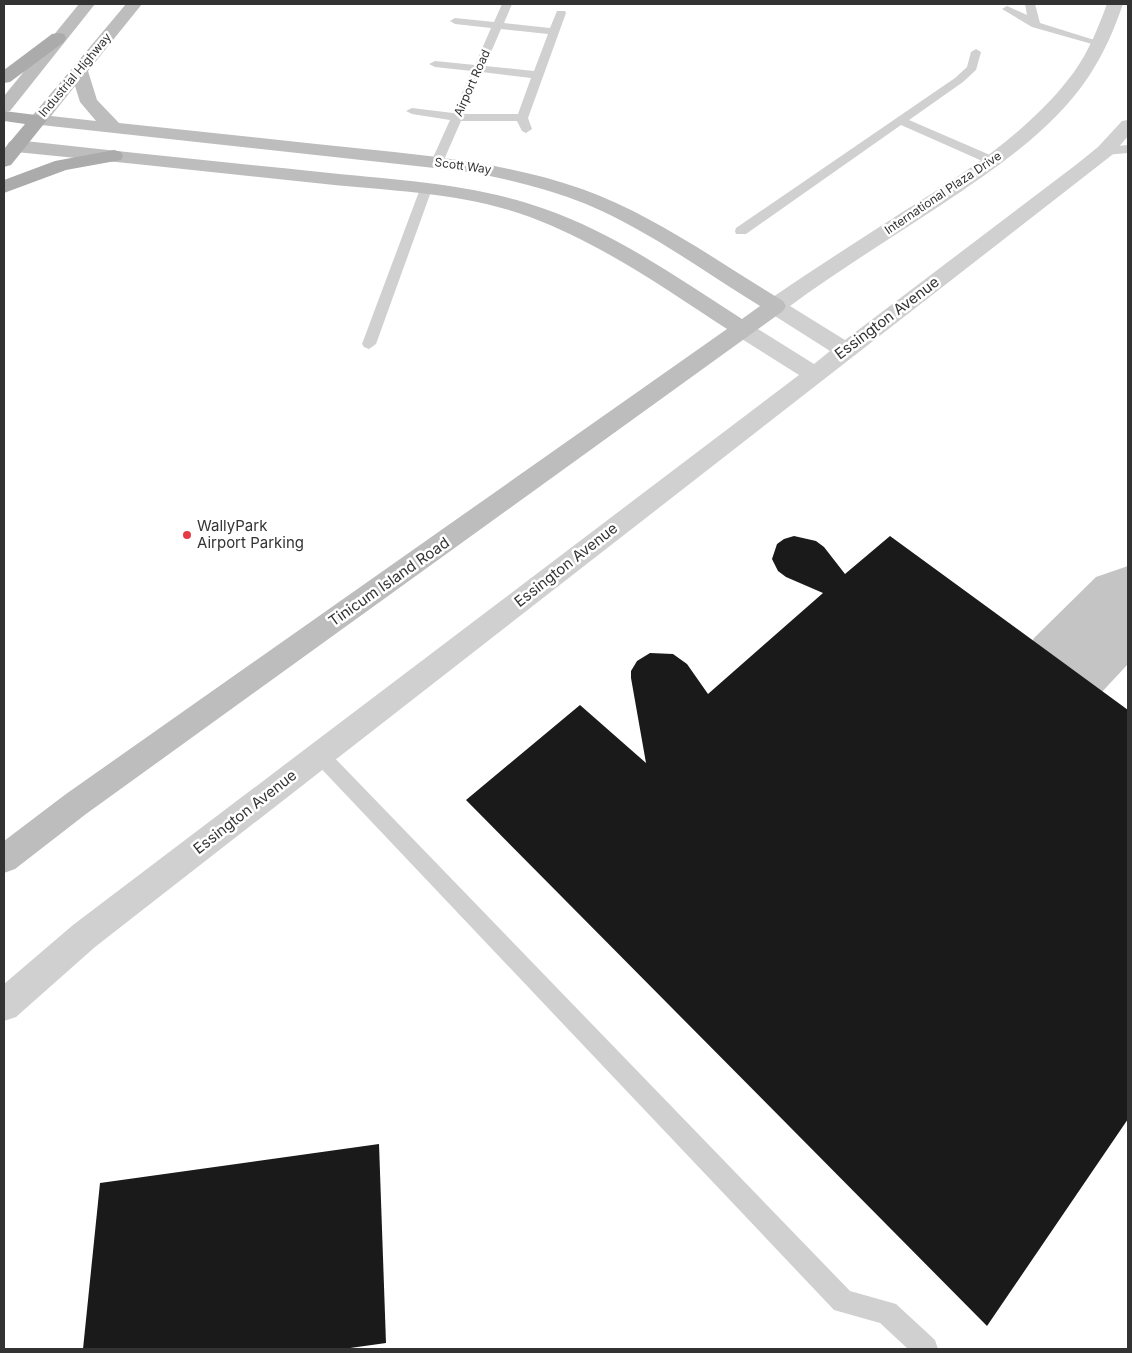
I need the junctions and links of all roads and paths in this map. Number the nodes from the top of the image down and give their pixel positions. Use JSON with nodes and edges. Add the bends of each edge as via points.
{"nodes":[{"id":1,"x":87,"y":4,"type":"edge"},
{"id":2,"x":142,"y":4,"type":"edge"},
{"id":3,"x":508,"y":4,"type":"edge"},
{"id":4,"x":1030,"y":4,"type":"edge"},
{"id":5,"x":1115,"y":4,"type":"edge"},
{"id":6,"x":1007,"y":9,"type":"dead end"},
{"id":7,"x":130,"y":10,"type":"edge"},
{"id":8,"x":561,"y":13,"type":"dead end"},
{"id":9,"x":455,"y":22,"type":"dead end"},
{"id":10,"x":1036,"y":25,"type":"junction"},
{"id":11,"x":498,"y":26,"type":"junction"},
{"id":12,"x":554,"y":32,"type":"junction"},
{"id":13,"x":58,"y":38,"type":"junction"},
{"id":14,"x":1099,"y":43,"type":"junction"},
{"id":15,"x":976,"y":52,"type":"dead end"},
{"id":16,"x":435,"y":64,"type":"dead end"},
{"id":17,"x":479,"y":69,"type":"junction"},
{"id":18,"x":79,"y":70,"type":"junction"},
{"id":19,"x":538,"y":75,"type":"junction"},
{"id":20,"x":4,"y":78,"type":"edge"},
{"id":21,"x":4,"y":107,"type":"edge"},
{"id":22,"x":412,"y":111,"type":"dead end"},
{"id":23,"x":4,"y":116,"type":"edge"},
{"id":24,"x":457,"y":116,"type":"junction"},
{"id":25,"x":38,"y":120,"type":"junction"},
{"id":26,"x":901,"y":121,"type":"junction"},
{"id":27,"x":1128,"y":125,"type":"edge"},
{"id":28,"x":114,"y":128,"type":"junction"},
{"id":29,"x":10,"y":145,"type":"edge"},
{"id":30,"x":1117,"y":150,"type":"edge"},
{"id":31,"x":114,"y":156,"type":"junction"},
{"id":32,"x":4,"y":161,"type":"edge"},
{"id":33,"x":993,"y":161,"type":"junction"},
{"id":34,"x":436,"y":162,"type":"junction"},
{"id":35,"x":4,"y":187,"type":"edge"},
{"id":36,"x":426,"y":189,"type":"junction"},
{"id":37,"x":741,"y":231,"type":"dead end"},
{"id":38,"x":775,"y":306,"type":"junction"},
{"id":39,"x":742,"y":329,"type":"junction"},
{"id":40,"x":369,"y":344,"type":"dead end"},
{"id":41,"x":846,"y":350,"type":"junction"},
{"id":42,"x":814,"y":374,"type":"junction"},
{"id":43,"x":320,"y":754,"type":"junction"},
{"id":44,"x":4,"y":859,"type":"edge"},
{"id":45,"x":4,"y":1005,"type":"edge"},
{"id":46,"x":926,"y":1349,"type":"edge"}],
"edges":[{"from":1,"to":13,"type":"street"},
{"from":2,"to":7,"type":"street","name":"Industrial Highway"},
{"from":3,"to":11,"type":"lane","name":"Airport Road"},
{"from":4,"to":10,"type":"lane"},
{"from":5,"to":14,"type":"street","name":"International Plaza Drive"},
{"from":6,"to":10,"type":"lane"},
{"from":7,"to":18,"type":"street","name":"Industrial Highway"},
{"from":8,"to":12,"type":"lane"},
{"from":9,"to":11,"type":"lane"},
{"from":10,"to":14,"type":"lane"},
{"from":11,"to":12,"type":"lane"},
{"from":11,"to":17,"type":"lane","name":"Airport Road"},
{"from":12,"to":19,"type":"lane"},
{"from":13,"to":20,"type":"main road"},
{"from":13,"to":21,"type":"street"},
{"from":14,"to":33,"type":"street","name":"International Plaza Drive","via":[[1079,76],[1048,113]]},
{"from":15,"to":26,"type":"lane","via":[[967,74]]},
{"from":16,"to":17,"type":"lane"},
{"from":17,"to":19,"type":"lane"},
{"from":17,"to":24,"type":"lane","name":"Airport Road"},
{"from":18,"to":25,"type":"street","name":"Industrial Highway"},
{"from":18,"to":28,"type":"street","via":[[89,102]]},
{"from":19,"to":24,"type":"lane","via":[[524,124]]},
{"from":22,"to":24,"type":"lane"},
{"from":23,"to":25,"type":"main road"},
{"from":24,"to":34,"type":"lane","name":"Airport Road"},
{"from":25,"to":28,"type":"street","name":"Scott Way"},
{"from":25,"to":29,"type":"main road","name":"Industrial Highway"},
{"from":26,"to":33,"type":"lane"},
{"from":26,"to":37,"type":"lane"},
{"from":27,"to":30,"type":"street","name":"Essington Avenue"},
{"from":28,"to":34,"type":"street","name":"Scott Way"},
{"from":29,"to":31,"type":"street","name":"Scott Way"},
{"from":29,"to":32,"type":"main road","name":"Industrial Highway"},
{"from":30,"to":41,"type":"street","name":"Essington Avenue"},
{"from":31,"to":35,"type":"main road","via":[[62,165]]},
{"from":31,"to":36,"type":"street","name":"Scott Way"},
{"from":33,"to":38,"type":"street","name":"International Plaza Drive"},
{"from":34,"to":36,"type":"street"},
{"from":34,"to":38,"type":"street","name":"Scott Way","via":[[510,174],[588,198],[660,234]]},
{"from":36,"to":39,"type":"street","name":"Scott Way","via":[[510,204],[580,230]]},
{"from":36,"to":40,"type":"lane"},
{"from":38,"to":39,"type":"street","name":"Tinicum Island Road"},
{"from":38,"to":41,"type":"street","name":"Scott Way"},
{"from":39,"to":42,"type":"street","name":"Scott Way"},
{"from":39,"to":44,"type":"street","name":"Tinicum Island Road","via":[[76,804]]},
{"from":41,"to":42,"type":"street","name":"Essington Avenue"},
{"from":42,"to":43,"type":"street","name":"Essington Avenue"},
{"from":43,"to":45,"type":"street","name":"Essington Avenue","via":[[84,936]]},
{"from":43,"to":46,"type":"lane","via":[[843,1301],[887,1313]]}]}
